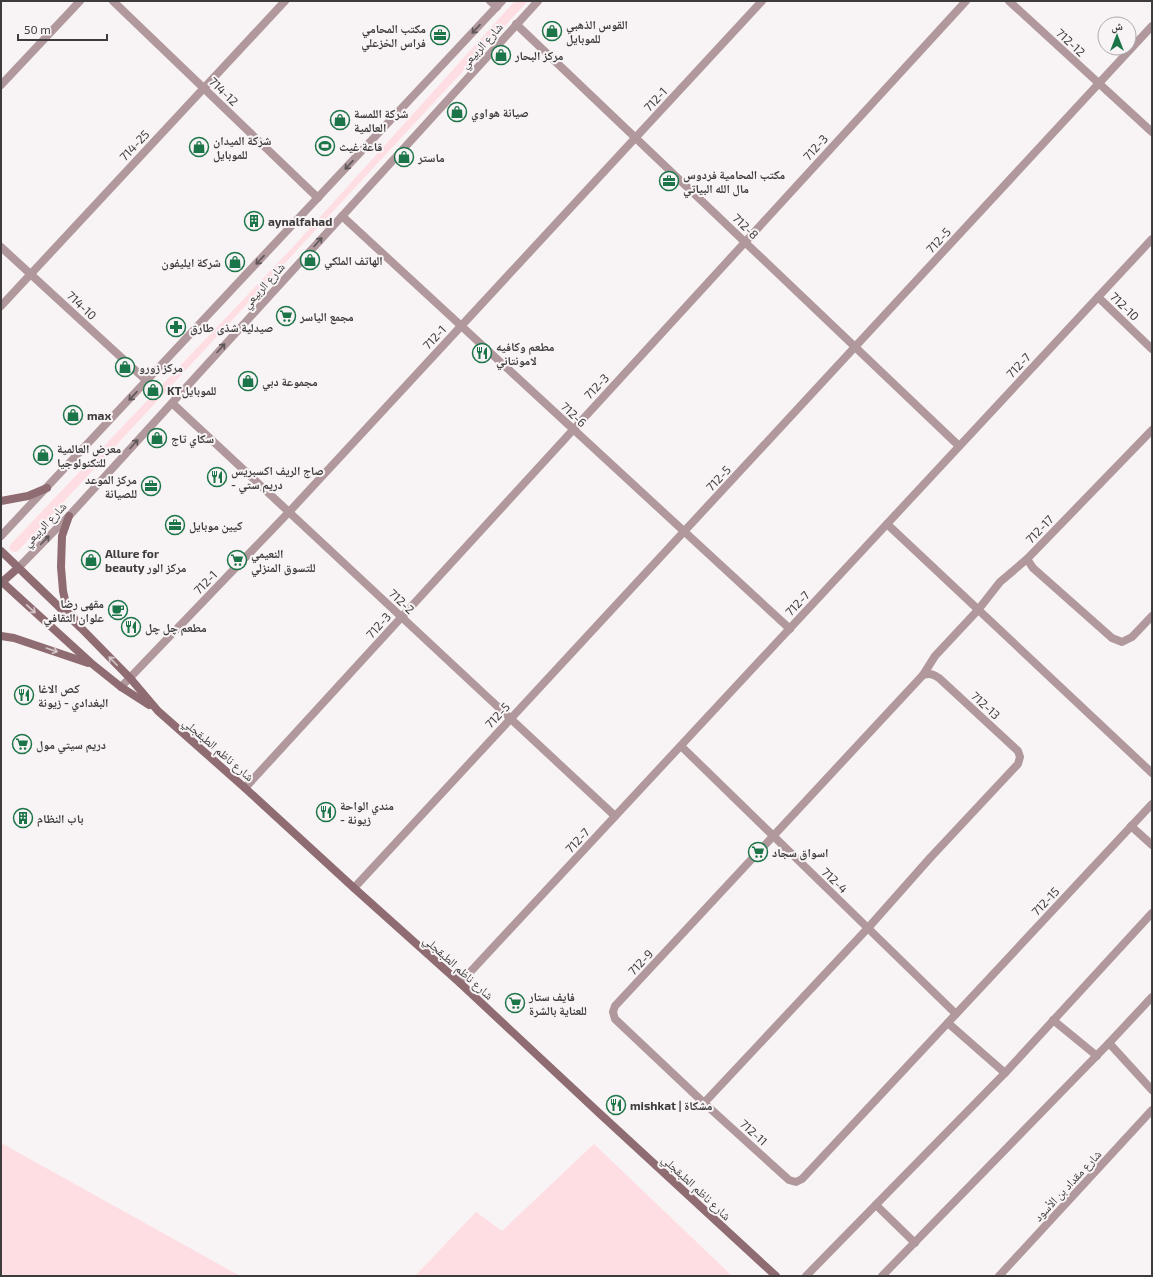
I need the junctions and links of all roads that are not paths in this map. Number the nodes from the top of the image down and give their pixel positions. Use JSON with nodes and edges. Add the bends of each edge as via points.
{"nodes":[{"id":1,"x":80,"y":1,"type":"edge"},
{"id":2,"x":113,"y":1,"type":"edge"},
{"id":3,"x":285,"y":1,"type":"edge"},
{"id":4,"x":490,"y":1,"type":"edge"},
{"id":5,"x":538,"y":1,"type":"edge"},
{"id":6,"x":762,"y":1,"type":"edge"},
{"id":7,"x":966,"y":1,"type":"edge"},
{"id":8,"x":1009,"y":1,"type":"edge"},
{"id":9,"x":500,"y":4,"type":"edge"},
{"id":10,"x":516,"y":24,"type":"junction"},
{"id":11,"x":1152,"y":26,"type":"edge"},
{"id":12,"x":1099,"y":84,"type":"junction"},
{"id":13,"x":1,"y":85,"type":"edge"},
{"id":14,"x":203,"y":88,"type":"junction"},
{"id":15,"x":1152,"y":132,"type":"edge"},
{"id":16,"x":636,"y":137,"type":"junction"},
{"id":17,"x":318,"y":198,"type":"junction"},
{"id":18,"x":342,"y":216,"type":"junction"},
{"id":19,"x":1152,"y":239,"type":"edge"},
{"id":20,"x":745,"y":242,"type":"junction"},
{"id":21,"x":1,"y":247,"type":"edge"},
{"id":22,"x":30,"y":274,"type":"junction"},
{"id":23,"x":1098,"y":297,"type":"junction"},
{"id":24,"x":1,"y":306,"type":"edge"},
{"id":25,"x":461,"y":326,"type":"junction"},
{"id":26,"x":855,"y":346,"type":"junction"},
{"id":27,"x":1152,"y":349,"type":"edge"},
{"id":28,"x":147,"y":381,"type":"junction"},
{"id":29,"x":172,"y":403,"type":"junction"},
{"id":30,"x":573,"y":429,"type":"junction"},
{"id":31,"x":1152,"y":430,"type":"edge"},
{"id":32,"x":960,"y":446,"type":"junction"},
{"id":33,"x":47,"y":488,"type":"junction"},
{"id":34,"x":1,"y":501,"type":"edge"},
{"id":35,"x":289,"y":512,"type":"junction"},
{"id":36,"x":69,"y":516,"type":"junction"},
{"id":37,"x":887,"y":524,"type":"junction"},
{"id":38,"x":684,"y":532,"type":"junction"},
{"id":39,"x":1,"y":536,"type":"edge"},
{"id":40,"x":1,"y":551,"type":"edge"},
{"id":41,"x":1027,"y":559,"type":"junction"},
{"id":42,"x":18,"y":568,"type":"junction"},
{"id":43,"x":2,"y":582,"type":"edge"},
{"id":44,"x":978,"y":610,"type":"junction"},
{"id":45,"x":1152,"y":616,"type":"edge"},
{"id":46,"x":402,"y":617,"type":"junction"},
{"id":47,"x":81,"y":628,"type":"junction"},
{"id":48,"x":790,"y":629,"type":"junction"},
{"id":49,"x":1,"y":636,"type":"edge"},
{"id":50,"x":90,"y":663,"type":"junction"},
{"id":51,"x":923,"y":675,"type":"junction"},
{"id":52,"x":130,"y":678,"type":"junction"},
{"id":53,"x":121,"y":687,"type":"junction"},
{"id":54,"x":158,"y":711,"type":"junction"},
{"id":55,"x":511,"y":718,"type":"junction"},
{"id":56,"x":681,"y":746,"type":"junction"},
{"id":57,"x":1152,"y":773,"type":"edge"},
{"id":58,"x":245,"y":788,"type":"junction"},
{"id":59,"x":1152,"y":804,"type":"edge"},
{"id":60,"x":616,"y":816,"type":"junction"},
{"id":61,"x":1131,"y":826,"type":"junction"},
{"id":62,"x":774,"y":836,"type":"junction"},
{"id":63,"x":1152,"y":845,"type":"edge"},
{"id":64,"x":354,"y":888,"type":"junction"},
{"id":65,"x":1152,"y":914,"type":"edge"},
{"id":66,"x":868,"y":928,"type":"junction"},
{"id":67,"x":460,"y":983,"type":"junction"},
{"id":68,"x":1152,"y":997,"type":"edge"},
{"id":69,"x":956,"y":1014,"type":"junction"},
{"id":70,"x":1053,"y":1020,"type":"junction"},
{"id":71,"x":948,"y":1023,"type":"junction"},
{"id":72,"x":1109,"y":1044,"type":"junction"},
{"id":73,"x":1097,"y":1056,"type":"junction"},
{"id":74,"x":1005,"y":1073,"type":"junction"},
{"id":75,"x":1152,"y":1090,"type":"edge"},
{"id":76,"x":704,"y":1103,"type":"junction"},
{"id":77,"x":1152,"y":1110,"type":"edge"},
{"id":78,"x":876,"y":1205,"type":"junction"},
{"id":79,"x":915,"y":1243,"type":"junction"},
{"id":80,"x":776,"y":1276,"type":"edge"},
{"id":81,"x":806,"y":1276,"type":"edge"},
{"id":82,"x":882,"y":1276,"type":"edge"},
{"id":83,"x":999,"y":1276,"type":"edge"}],
"edges":[{"from":1,"to":13,"type":"street"},
{"from":2,"to":14,"type":"street","name":"714-12"},
{"from":3,"to":14,"type":"street","name":"714-25"},
{"from":4,"to":9,"type":"street"},
{"from":5,"to":10,"type":"street","name":"شارع الربيعي"},
{"from":6,"to":16,"type":"street","name":"712-1"},
{"from":7,"to":20,"type":"street","name":"712-3"},
{"from":8,"to":12,"type":"street","name":"712-12"},
{"from":9,"to":17,"type":"street","name":"شارع الربيعي","one_way":true},
{"from":10,"to":16,"type":"street","name":"712-8"},
{"from":10,"to":18,"type":"street","name":"شارع الربيعي"},
{"from":11,"to":12,"type":"street","name":"712-5"},
{"from":12,"to":15,"type":"street","name":"712-12"},
{"from":12,"to":26,"type":"street","name":"712-5"},
{"from":14,"to":17,"type":"street","name":"714-12"},
{"from":14,"to":22,"type":"street","name":"714-25"},
{"from":16,"to":20,"type":"street","name":"712-8"},
{"from":16,"to":25,"type":"street","name":"712-1"},
{"from":17,"to":28,"type":"street","name":"شارع الربيعي","one_way":true},
{"from":18,"to":25,"type":"street","name":"712-6"},
{"from":29,"to":18,"type":"street","name":"شارع الربيعي","one_way":true},
{"from":19,"to":23,"type":"street","name":"712-7"},
{"from":20,"to":26,"type":"street","name":"712-8"},
{"from":20,"to":30,"type":"street","name":"712-3"},
{"from":21,"to":22,"type":"street","name":"714-10"},
{"from":22,"to":24,"type":"street","name":"714-25"},
{"from":22,"to":28,"type":"street","name":"714-10"},
{"from":23,"to":27,"type":"street","name":"712-10"},
{"from":23,"to":32,"type":"street","name":"712-7"},
{"from":25,"to":30,"type":"street","name":"712-6"},
{"from":25,"to":35,"type":"street","name":"712-1"},
{"from":26,"to":32,"type":"street","name":"712-8"},
{"from":26,"to":38,"type":"street","name":"712-5"},
{"from":28,"to":33,"type":"street","name":"شارع الربيعي","one_way":true},
{"from":29,"to":35,"type":"street","name":"712-2"},
{"from":36,"to":29,"type":"street","name":"شارع الربيعي","one_way":true},
{"from":30,"to":38,"type":"street","name":"712-6"},
{"from":30,"to":46,"type":"street","name":"712-3"},
{"from":31,"to":41,"type":"street","name":"712-17"},
{"from":32,"to":37,"type":"street","name":"712-7"},
{"from":33,"to":34,"type":"main road","via":[[28,496]]},
{"from":33,"to":39,"type":"street","name":"شارع الربيعي"},
{"from":35,"to":46,"type":"street","name":"712-2"},
{"from":35,"to":52,"type":"street","name":"712-1"},
{"from":42,"to":36,"type":"street","name":"شارع الربيعي","one_way":true},
{"from":36,"to":47,"type":"main road","via":[[62,536],[63,591],[66,604]]},
{"from":37,"to":44,"type":"street"},
{"from":37,"to":48,"type":"street","name":"712-7"},
{"from":38,"to":48,"type":"street","name":"712-6"},
{"from":38,"to":55,"type":"street","name":"712-5"},
{"from":40,"to":42,"type":"main road","name":"شارع ناظم الطبقجلي"},
{"from":41,"to":44,"type":"street","via":[[1000,582]]},
{"from":41,"to":45,"type":"street","name":"712-17","via":[[1033,568],[1112,638],[1122,642],[1132,637]]},
{"from":42,"to":43,"type":"main road","name":"شارع الربيعي"},
{"from":42,"to":47,"type":"main road","name":"شارع ناظم الطبقجلي"},
{"from":43,"to":50,"type":"main road","name":"شارع ناظم الطبقجلي","one_way":true},
{"from":44,"to":51,"type":"street","via":[[934,656]]},
{"from":44,"to":57,"type":"street"},
{"from":46,"to":55,"type":"street","name":"712-2"},
{"from":46,"to":58,"type":"street","name":"712-3"},
{"from":52,"to":47,"type":"main road","name":"شارع ناظم الطبقجلي","one_way":true},
{"from":48,"to":56,"type":"street","name":"712-7"},
{"from":49,"to":50,"type":"main road","one_way":true},
{"from":50,"to":53,"type":"main road","name":"شارع ناظم الطبقجلي"},
{"from":51,"to":62,"type":"street"},
{"from":51,"to":66,"type":"street","name":"712-13","via":[[934,674],[939,678],[1018,751],[1020,757],[1018,764]]},
{"from":52,"to":53,"type":"street","name":"712-1"},
{"from":52,"to":54,"type":"main road","name":"شارع ناظم الطبقجلي"},
{"from":53,"to":54,"type":"main road","name":"شارع ناظم الطبقجلي"},
{"from":54,"to":58,"type":"main road","name":"شارع ناظم الطبقجلي"},
{"from":55,"to":60,"type":"street","name":"712-2"},
{"from":55,"to":64,"type":"street","name":"712-5"},
{"from":56,"to":60,"type":"street","name":"712-7"},
{"from":56,"to":62,"type":"street","name":"712-4"},
{"from":58,"to":64,"type":"main road","name":"شارع ناظم الطبقجلي"},
{"from":59,"to":61,"type":"street","name":"712-15"},
{"from":60,"to":67,"type":"street","name":"712-7"},
{"from":61,"to":63,"type":"street"},
{"from":61,"to":69,"type":"street","name":"712-15"},
{"from":62,"to":66,"type":"street","name":"712-4"},
{"from":62,"to":76,"type":"street","name":"712-9","via":[[615,1006],[613,1012],[615,1018]]},
{"from":64,"to":67,"type":"main road","name":"شارع ناظم الطبقجلي"},
{"from":65,"to":70,"type":"street"},
{"from":66,"to":69,"type":"street","name":"712-4"},
{"from":66,"to":76,"type":"street"},
{"from":67,"to":80,"type":"main road","name":"شارع ناظم الطبقجلي"},
{"from":68,"to":72,"type":"street"},
{"from":69,"to":71,"type":"street","name":"712-11"},
{"from":70,"to":73,"type":"street"},
{"from":70,"to":74,"type":"street"},
{"from":71,"to":74,"type":"street"},
{"from":71,"to":76,"type":"street","name":"712-11","via":[[802,1179],[796,1182],[789,1180]]},
{"from":72,"to":73,"type":"street"},
{"from":72,"to":75,"type":"street"},
{"from":73,"to":79,"type":"street"},
{"from":74,"to":78,"type":"street"},
{"from":77,"to":83,"type":"street","name":"شارع مقداد بن الأسود"},
{"from":78,"to":79,"type":"street"},
{"from":78,"to":81,"type":"street"},
{"from":79,"to":82,"type":"street"}]}
